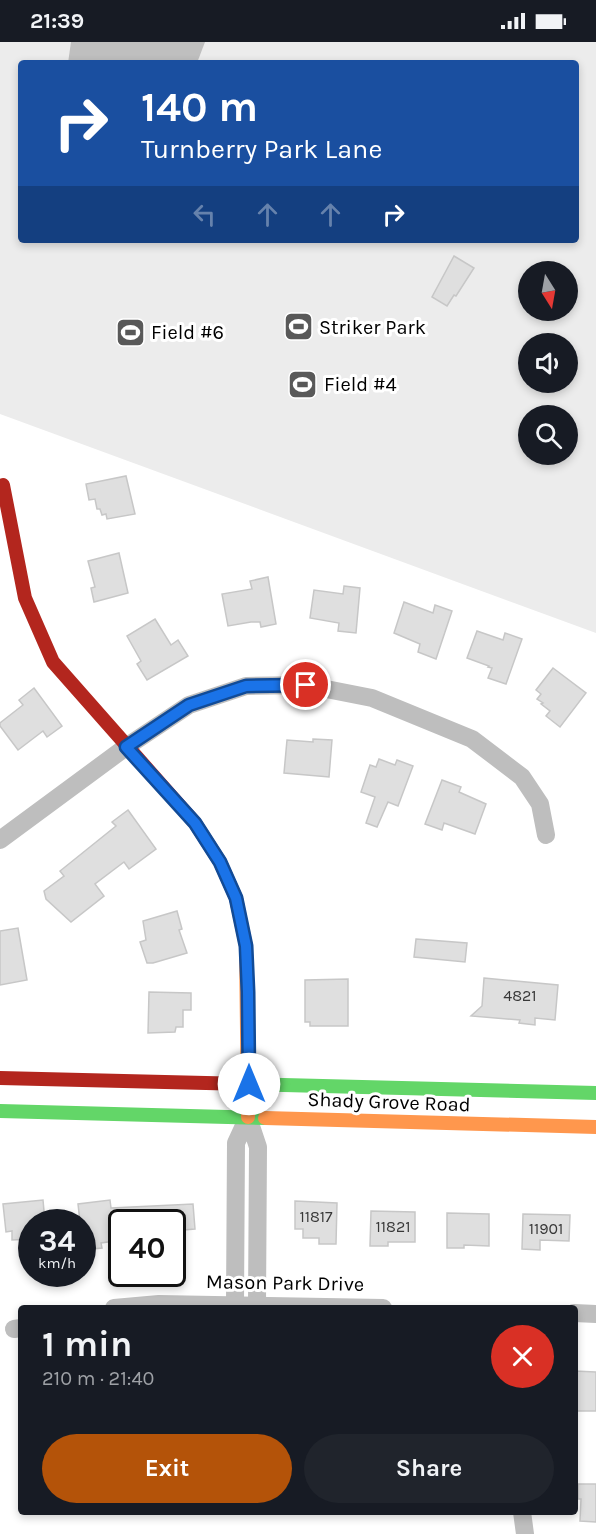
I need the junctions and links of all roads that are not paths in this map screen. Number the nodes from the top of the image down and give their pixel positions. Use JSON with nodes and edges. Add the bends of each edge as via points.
{"nodes":[{"id":1,"x":3,"y":485,"type":"dead end"},
{"id":2,"x":126,"y":747,"type":"junction"},
{"id":3,"x":546,"y":835,"type":"dead end"},
{"id":4,"x":0,"y":840,"type":"edge"},
{"id":5,"x":0,"y":1078,"type":"edge"},
{"id":6,"x":249,"y":1084,"type":"junction"},
{"id":7,"x":596,"y":1094,"type":"edge"},
{"id":8,"x":0,"y":1111,"type":"edge"},
{"id":9,"x":248,"y":1117,"type":"junction"},
{"id":10,"x":596,"y":1126,"type":"edge"},
{"id":11,"x":235,"y":1304,"type":"junction"},
{"id":12,"x":257,"y":1304,"type":"junction"},
{"id":13,"x":148,"y":1305,"type":"edge"},
{"id":14,"x":288,"y":1305,"type":"edge"},
{"id":15,"x":578,"y":1313,"type":"edge"},
{"id":16,"x":596,"y":1314,"type":"edge"},
{"id":17,"x":522,"y":1515,"type":"edge"},
{"id":18,"x":525,"y":1534,"type":"edge"}],
"edges":[{"from":1,"to":2,"type":"main road","via":[[26,598],[53,662]]},
{"from":2,"to":3,"type":"street","via":[[189,705],[246,686],[306,685],[372,698],[472,739],[522,777],[540,804]]},
{"from":2,"to":4,"type":"street"},
{"from":2,"to":6,"type":"main road","via":[[195,823],[220,862],[236,898],[246,946]]},
{"from":5,"to":6,"type":"main road","name":"Shady Grove Road"},
{"from":6,"to":7,"type":"main road","name":"Shady Grove Road"},
{"from":6,"to":9,"type":"main road"},
{"from":8,"to":9,"type":"main road","name":"Shady Grove Road"},
{"from":9,"to":10,"type":"main road","name":"Shady Grove Road"},
{"from":9,"to":11,"type":"street","via":[[236,1143]]},
{"from":9,"to":12,"type":"street","via":[[258,1146]]},
{"from":11,"to":12,"type":"street","name":"Mason Park Drive"},
{"from":11,"to":13,"type":"street","name":"Mason Park Drive"},
{"from":12,"to":14,"type":"street","name":"Mason Park Drive"},
{"from":15,"to":16,"type":"street"},
{"from":17,"to":18,"type":"street"}]}
